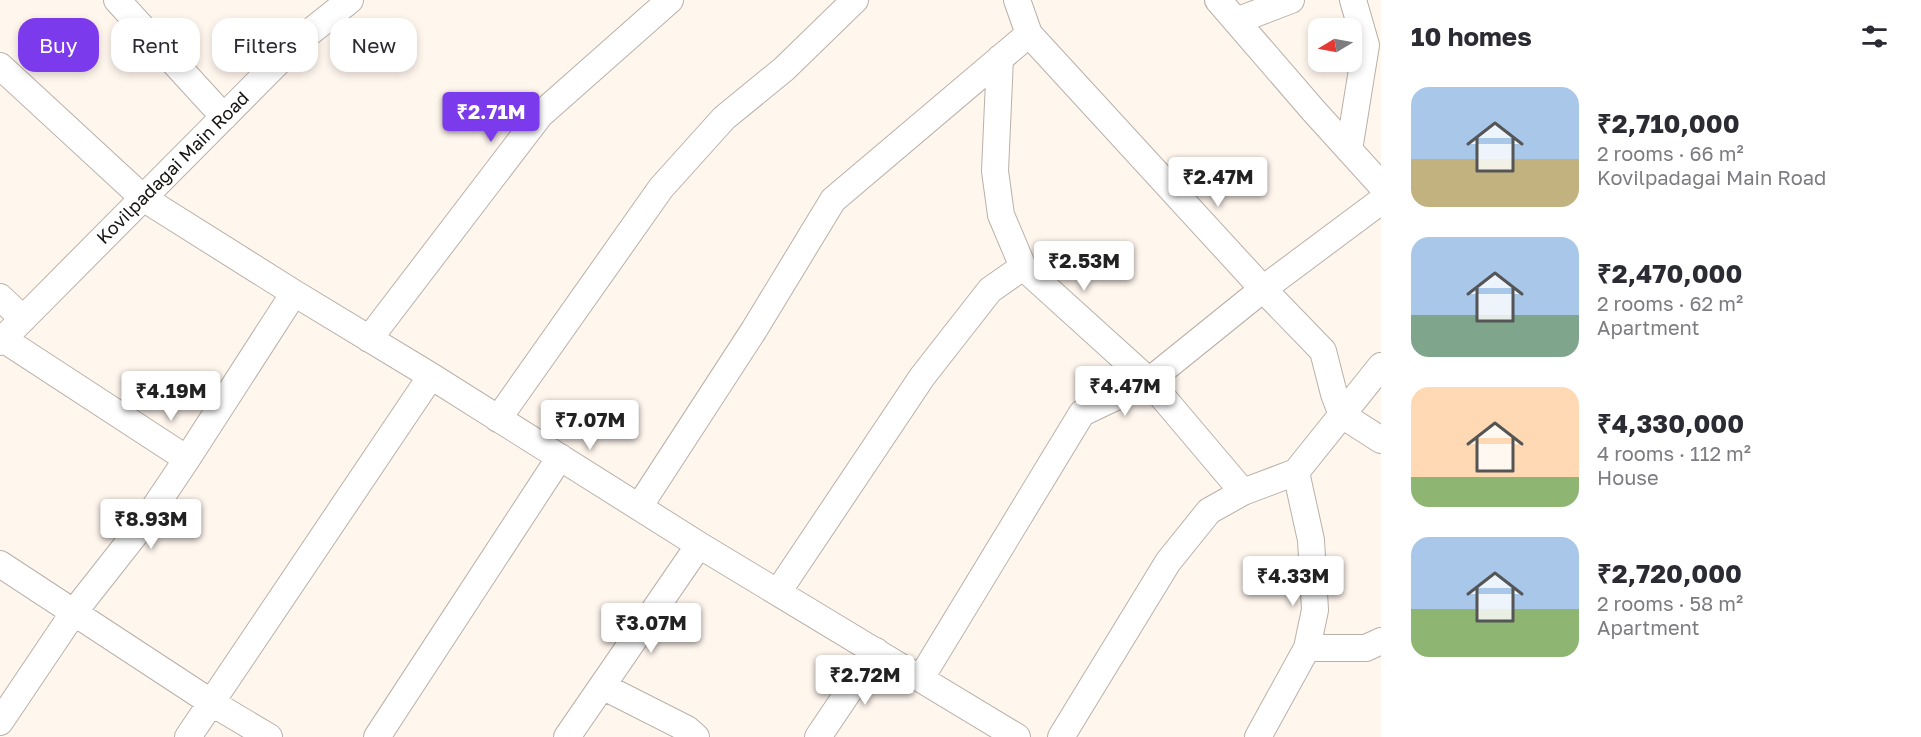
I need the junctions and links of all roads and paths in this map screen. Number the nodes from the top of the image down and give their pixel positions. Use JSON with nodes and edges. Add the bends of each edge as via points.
{"nodes":[{"id":1,"x":117,"y":0,"type":"edge"},
{"id":2,"x":350,"y":0,"type":"edge"},
{"id":3,"x":670,"y":0,"type":"edge"},
{"id":4,"x":855,"y":0,"type":"edge"},
{"id":5,"x":1017,"y":0,"type":"edge"},
{"id":6,"x":1218,"y":0,"type":"edge"},
{"id":7,"x":1291,"y":0,"type":"edge"},
{"id":8,"x":1353,"y":0,"type":"edge"},
{"id":9,"x":1236,"y":21,"type":"junction"},
{"id":10,"x":1029,"y":34,"type":"junction"},
{"id":11,"x":1000,"y":58,"type":"junction"},
{"id":12,"x":0,"y":66,"type":"edge"},
{"id":13,"x":224,"y":117,"type":"junction"},
{"id":14,"x":1349,"y":150,"type":"junction"},
{"id":15,"x":1381,"y":185,"type":"edge"},
{"id":16,"x":144,"y":198,"type":"junction"},
{"id":17,"x":1381,"y":201,"type":"edge"},
{"id":18,"x":1023,"y":267,"type":"junction"},
{"id":19,"x":1263,"y":289,"type":"junction"},
{"id":20,"x":294,"y":293,"type":"junction"},
{"id":21,"x":0,"y":297,"type":"edge"},
{"id":22,"x":23,"y":319,"type":"junction"},
{"id":23,"x":369,"y":339,"type":"junction"},
{"id":24,"x":1,"y":340,"type":"edge"},
{"id":25,"x":1381,"y":366,"type":"edge"},
{"id":26,"x":431,"y":376,"type":"junction"},
{"id":27,"x":1149,"y":381,"type":"junction"},
{"id":28,"x":1342,"y":415,"type":"junction"},
{"id":29,"x":498,"y":419,"type":"junction"},
{"id":30,"x":1381,"y":440,"type":"edge"},
{"id":31,"x":560,"y":457,"type":"junction"},
{"id":32,"x":187,"y":459,"type":"junction"},
{"id":33,"x":1296,"y":472,"type":"junction"},
{"id":34,"x":1244,"y":492,"type":"junction"},
{"id":35,"x":639,"y":507,"type":"junction"},
{"id":36,"x":699,"y":545,"type":"junction"},
{"id":37,"x":0,"y":564,"type":"edge"},
{"id":38,"x":778,"y":592,"type":"junction"},
{"id":39,"x":74,"y":612,"type":"junction"},
{"id":40,"x":1381,"y":641,"type":"edge"},
{"id":41,"x":1307,"y":648,"type":"junction"},
{"id":42,"x":876,"y":651,"type":"junction"},
{"id":43,"x":921,"y":678,"type":"junction"},
{"id":44,"x":602,"y":686,"type":"junction"},
{"id":45,"x":212,"y":703,"type":"junction"},
{"id":46,"x":0,"y":722,"type":"edge"},
{"id":47,"x":1008,"y":735,"type":"edge"},
{"id":48,"x":188,"y":737,"type":"edge"},
{"id":49,"x":269,"y":737,"type":"edge"},
{"id":50,"x":377,"y":737,"type":"edge"},
{"id":51,"x":567,"y":737,"type":"edge"},
{"id":52,"x":696,"y":737,"type":"edge"},
{"id":53,"x":818,"y":737,"type":"edge"},
{"id":54,"x":1061,"y":737,"type":"edge"},
{"id":55,"x":1258,"y":737,"type":"edge"}],
"edges":[{"from":1,"to":13,"type":"street"},
{"from":2,"to":13,"type":"street","name":"Kovilpadagai Main Road","via":[[300,40]]},
{"from":3,"to":23,"type":"street","via":[[540,115]]},
{"from":4,"to":29,"type":"street","via":[[784,69],[724,118],[661,188]]},
{"from":5,"to":10,"type":"street"},
{"from":6,"to":9,"type":"street"},
{"from":7,"to":9,"type":"street"},
{"from":8,"to":14,"type":"street","via":[[1366,45]]},
{"from":9,"to":14,"type":"street"},
{"from":10,"to":11,"type":"street"},
{"from":10,"to":19,"type":"street"},
{"from":11,"to":18,"type":"street","via":[[995,171],[1001,215]]},
{"from":11,"to":35,"type":"street","via":[[833,200]]},
{"from":12,"to":16,"type":"street"},
{"from":13,"to":16,"type":"street","name":"Kovilpadagai Main Road"},
{"from":14,"to":15,"type":"street"},
{"from":16,"to":20,"type":"street"},
{"from":16,"to":22,"type":"street","name":"Kovilpadagai Main Road"},
{"from":17,"to":19,"type":"street"},
{"from":18,"to":27,"type":"street"},
{"from":18,"to":38,"type":"street","via":[[990,290],[922,377]]},
{"from":19,"to":27,"type":"street"},
{"from":19,"to":28,"type":"street","via":[[1323,351]]},
{"from":20,"to":23,"type":"street"},
{"from":20,"to":32,"type":"street"},
{"from":21,"to":22,"type":"street"},
{"from":22,"to":24,"type":"street","name":"Kovilpadagai Main Road"},
{"from":23,"to":26,"type":"street"},
{"from":24,"to":32,"type":"street"},
{"from":25,"to":28,"type":"street"},
{"from":26,"to":29,"type":"street"},
{"from":26,"to":45,"type":"street"},
{"from":27,"to":34,"type":"street"},
{"from":27,"to":43,"type":"street","via":[[1082,413]]},
{"from":28,"to":30,"type":"street"},
{"from":28,"to":33,"type":"street"},
{"from":29,"to":31,"type":"street"},
{"from":31,"to":35,"type":"street"},
{"from":31,"to":50,"type":"street"},
{"from":32,"to":39,"type":"street","via":[[144,523]]},
{"from":33,"to":34,"type":"street"},
{"from":33,"to":41,"type":"street","via":[[1311,540],[1315,610]]},
{"from":34,"to":54,"type":"street","via":[[1209,511],[1168,562]]},
{"from":35,"to":36,"type":"street"},
{"from":36,"to":38,"type":"street"},
{"from":36,"to":44,"type":"street"},
{"from":37,"to":39,"type":"street"},
{"from":38,"to":42,"type":"street"},
{"from":39,"to":45,"type":"street"},
{"from":39,"to":46,"type":"street"},
{"from":40,"to":41,"type":"street","via":[[1366,648]]},
{"from":41,"to":55,"type":"street"},
{"from":42,"to":43,"type":"street"},
{"from":42,"to":53,"type":"street"},
{"from":43,"to":47,"type":"street"},
{"from":44,"to":51,"type":"street"},
{"from":44,"to":52,"type":"street"},
{"from":45,"to":48,"type":"street"},
{"from":45,"to":49,"type":"street"}]}
